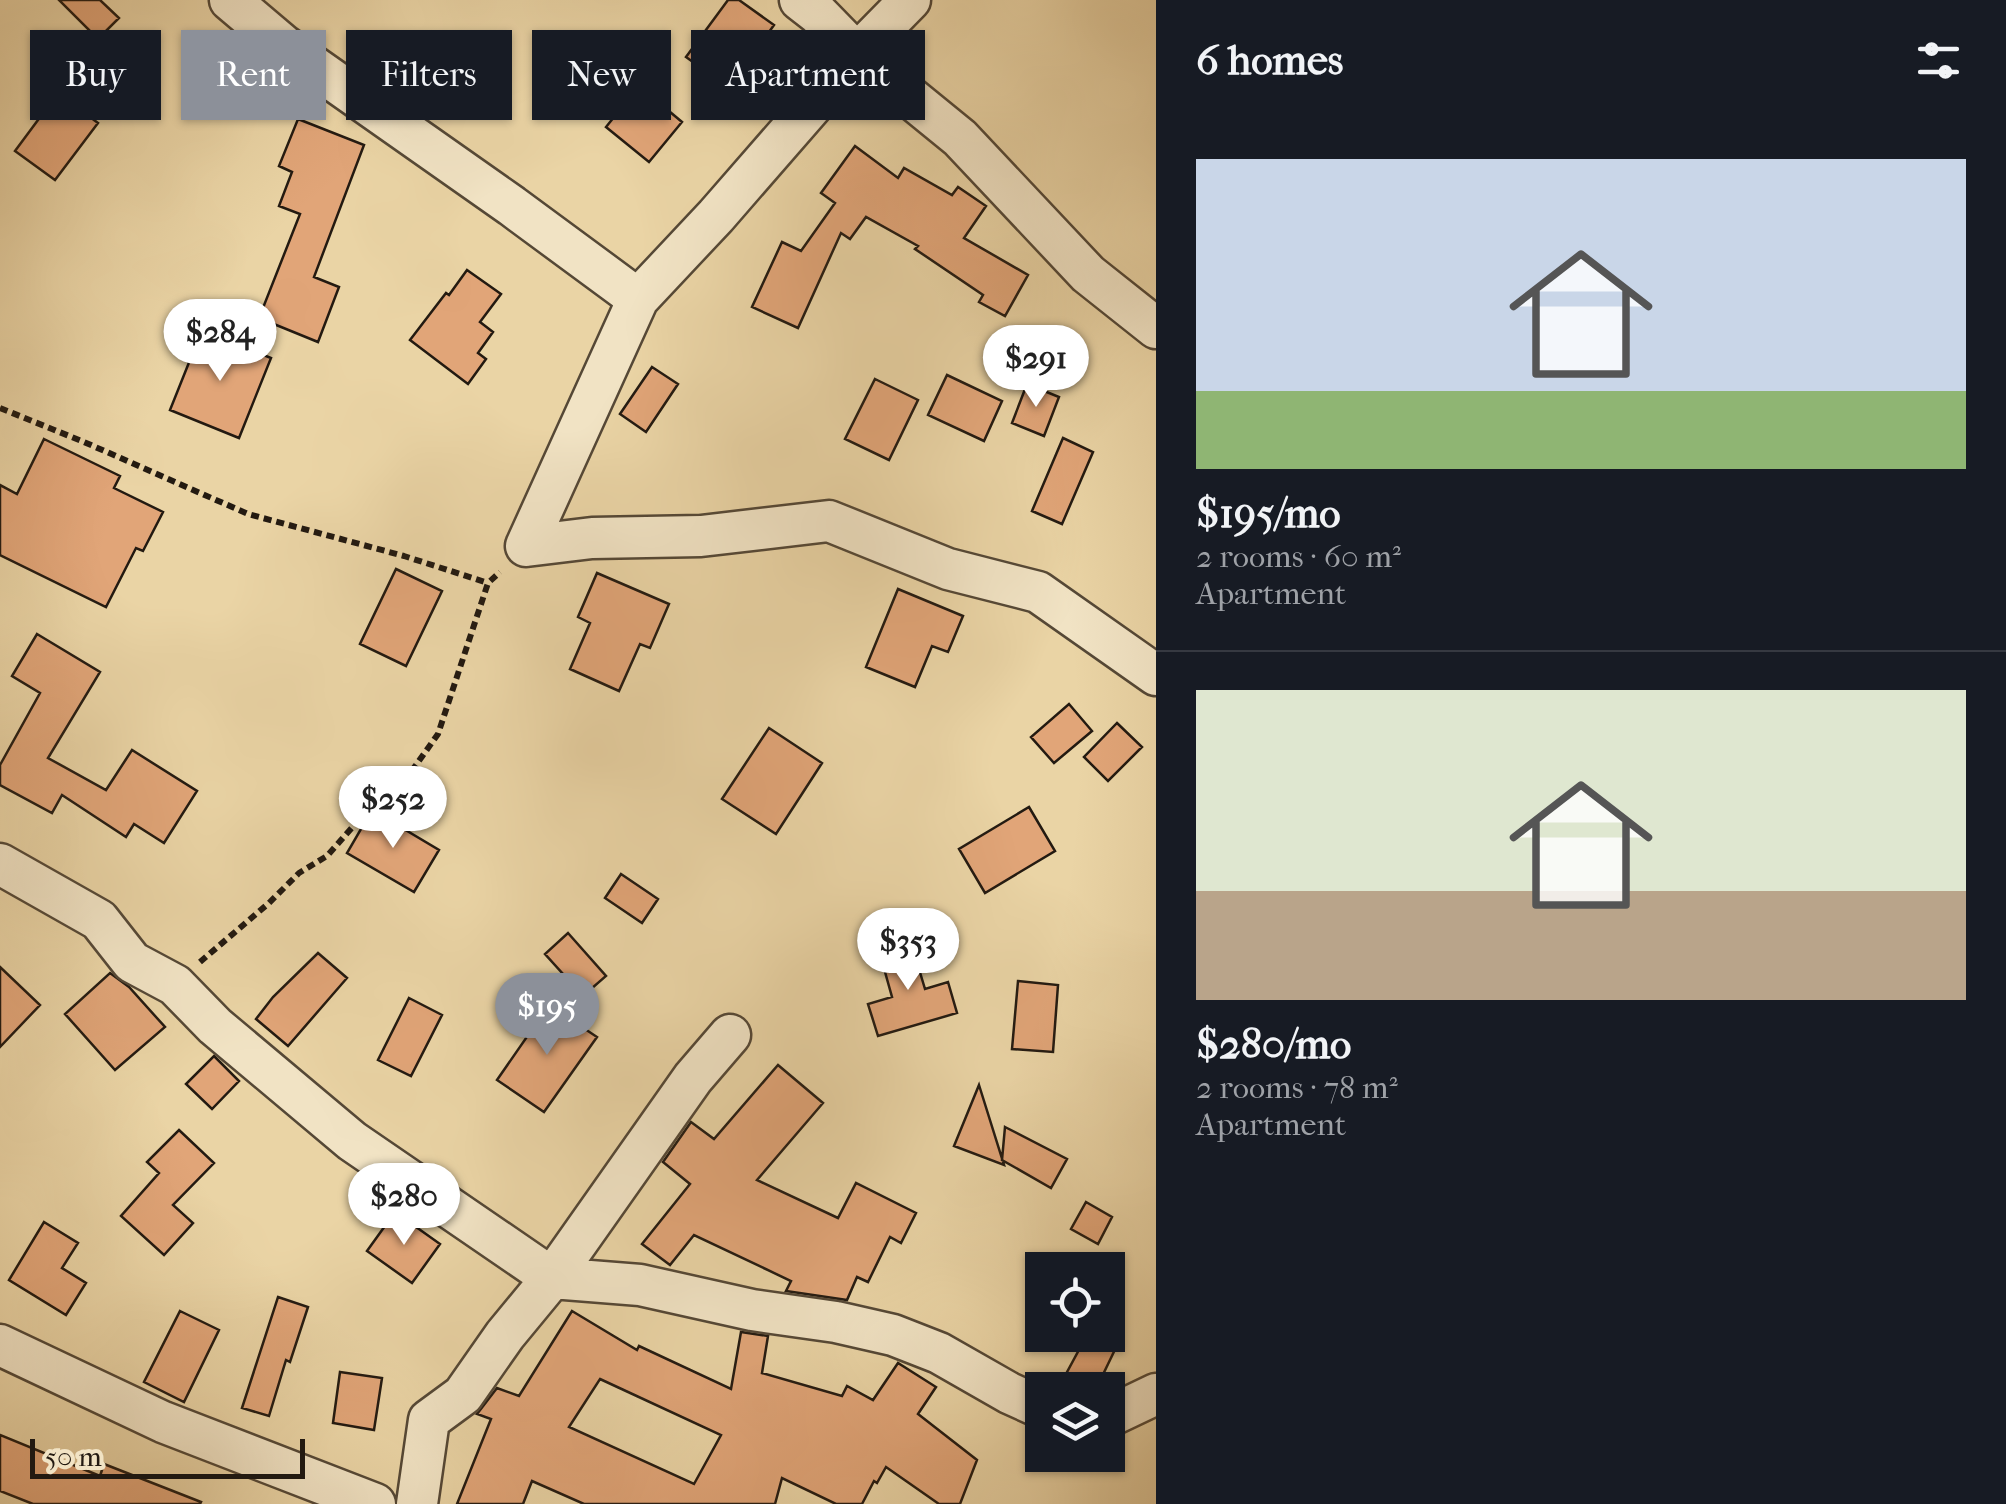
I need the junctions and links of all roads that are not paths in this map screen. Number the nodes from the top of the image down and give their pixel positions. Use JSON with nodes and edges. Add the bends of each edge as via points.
{"nodes":[{"id":1,"x":800,"y":0,"type":"edge"},
{"id":2,"x":910,"y":0,"type":"edge"},
{"id":3,"x":232,"y":1,"type":"edge"},
{"id":4,"x":834,"y":30,"type":"edge"},
{"id":5,"x":881,"y":30,"type":"edge"},
{"id":6,"x":925,"y":109,"type":"edge"},
{"id":7,"x":800,"y":120,"type":"edge"},
{"id":8,"x":638,"y":299,"type":"junction"},
{"id":9,"x":1156,"y":328,"type":"edge"},
{"id":10,"x":1156,"y":676,"type":"edge"},
{"id":11,"x":0,"y":864,"type":"edge"},
{"id":12,"x":730,"y":1035,"type":"dead end"},
{"id":13,"x":552,"y":1278,"type":"junction"},
{"id":14,"x":0,"y":1345,"type":"edge"},
{"id":15,"x":1156,"y":1394,"type":"edge"},
{"id":16,"x":1025,"y":1400,"type":"edge"},
{"id":17,"x":1125,"y":1408,"type":"edge"},
{"id":18,"x":375,"y":1504,"type":"edge"},
{"id":19,"x":416,"y":1504,"type":"edge"}],
"edges":[{"from":1,"to":4,"type":"street"},
{"from":2,"to":5,"type":"street"},
{"from":3,"to":8,"type":"street"},
{"from":6,"to":9,"type":"street","via":[[1088,274]]},
{"from":7,"to":8,"type":"street"},
{"from":8,"to":10,"type":"street","via":[[526,546],[829,520],[948,568],[1038,592]]},
{"from":11,"to":13,"type":"street","via":[[99,920],[132,962],[175,985],[352,1142]]},
{"from":12,"to":13,"type":"street"},
{"from":13,"to":16,"type":"street","via":[[640,1286],[893,1335]]},
{"from":13,"to":19,"type":"street","via":[[462,1395],[429,1420]]},
{"from":14,"to":18,"type":"street","via":[[164,1422]]},
{"from":15,"to":17,"type":"street"}]}
